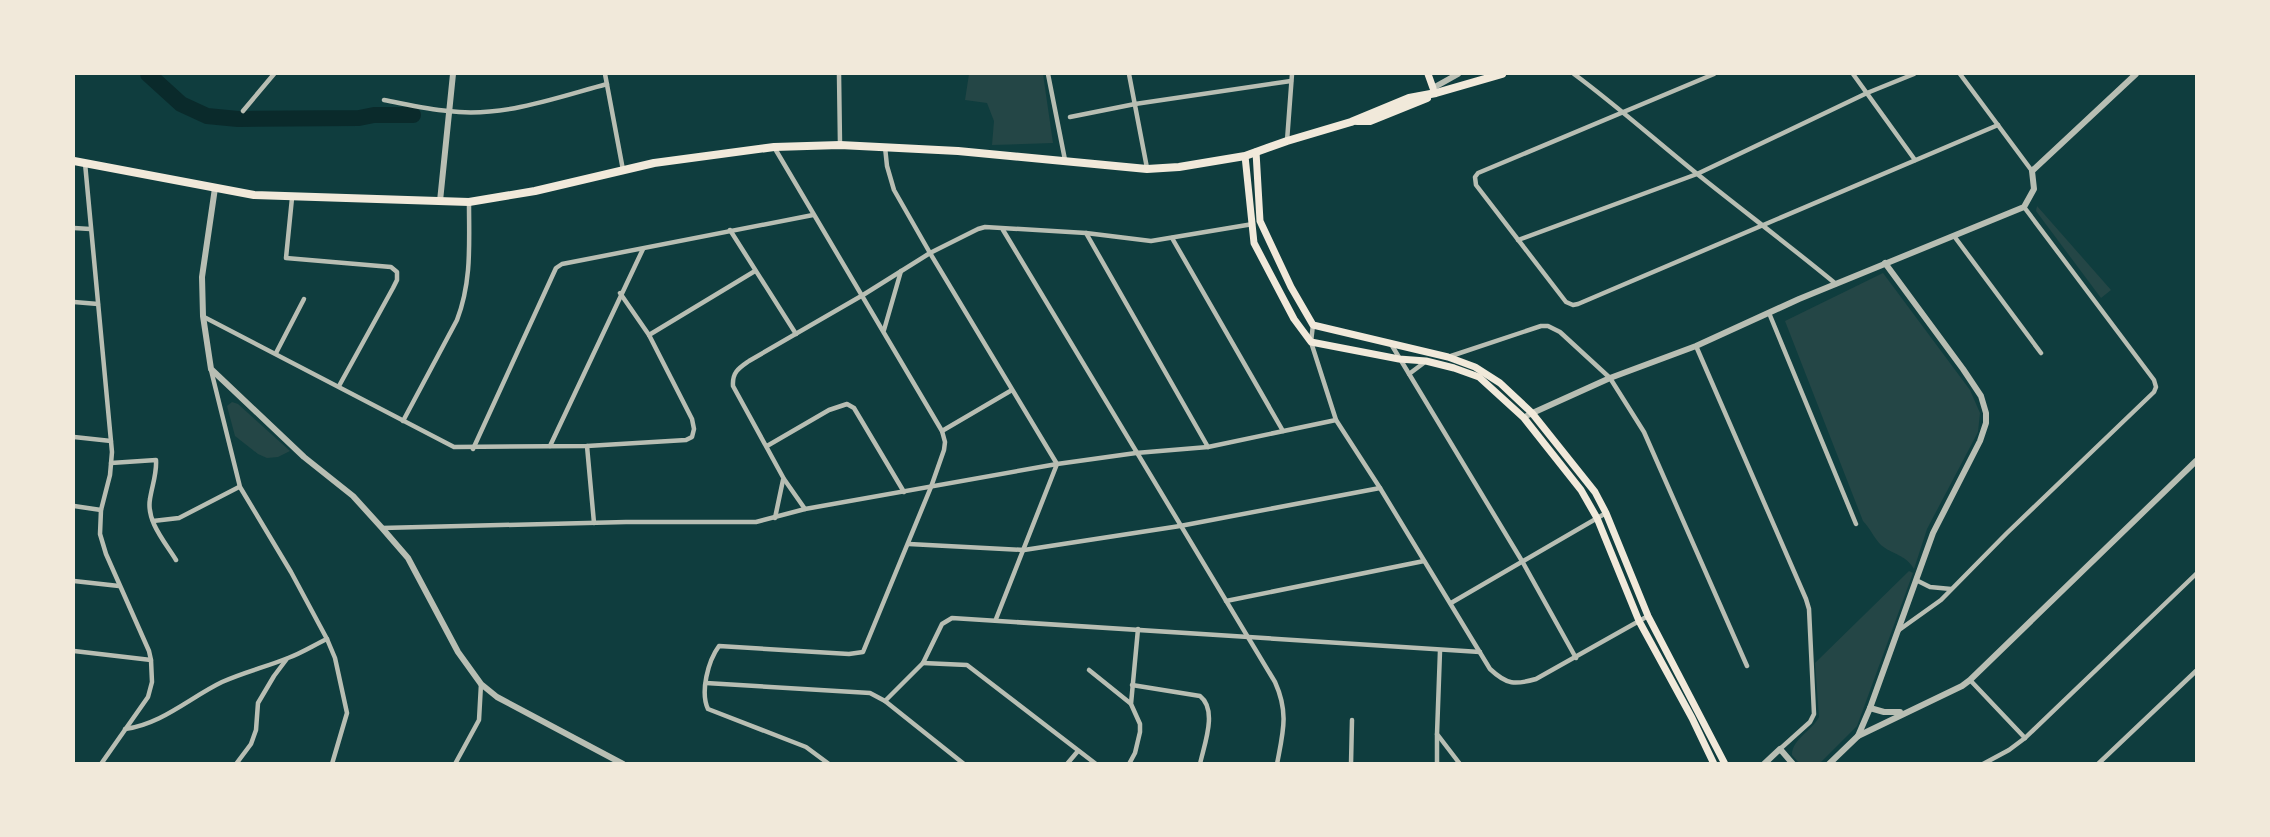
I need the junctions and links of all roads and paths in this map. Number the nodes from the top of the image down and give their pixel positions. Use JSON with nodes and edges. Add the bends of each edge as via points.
{"nodes":[{"id":1,"x":274,"y":74,"type":"edge"},
{"id":2,"x":453,"y":74,"type":"edge"},
{"id":3,"x":605,"y":74,"type":"edge"},
{"id":4,"x":839,"y":74,"type":"edge"},
{"id":5,"x":1048,"y":74,"type":"edge"},
{"id":6,"x":1129,"y":74,"type":"edge"},
{"id":7,"x":1292,"y":74,"type":"edge"},
{"id":8,"x":1428,"y":74,"type":"edge"},
{"id":9,"x":1458,"y":74,"type":"edge"},
{"id":10,"x":1502,"y":74,"type":"edge"},
{"id":11,"x":1574,"y":74,"type":"edge"},
{"id":12,"x":1714,"y":74,"type":"edge"},
{"id":13,"x":1853,"y":74,"type":"edge"},
{"id":14,"x":1914,"y":74,"type":"edge"},
{"id":15,"x":1960,"y":74,"type":"edge"},
{"id":16,"x":2136,"y":74,"type":"edge"},
{"id":17,"x":1291,"y":82,"type":"junction"},
{"id":18,"x":607,"y":84,"type":"junction"},
{"id":19,"x":1434,"y":90,"type":"junction"},
{"id":20,"x":1867,"y":93,"type":"junction"},
{"id":21,"x":384,"y":100,"type":"dead end"},
{"id":22,"x":1135,"y":104,"type":"junction"},
{"id":23,"x":243,"y":111,"type":"dead end"},
{"id":24,"x":449,"y":112,"type":"junction"},
{"id":25,"x":1626,"y":113,"type":"junction"},
{"id":26,"x":1070,"y":117,"type":"dead end"},
{"id":27,"x":1998,"y":125,"type":"junction"},
{"id":28,"x":1287,"y":141,"type":"junction"},
{"id":29,"x":840,"y":145,"type":"junction"},
{"id":30,"x":774,"y":147,"type":"junction"},
{"id":31,"x":885,"y":147,"type":"junction"},
{"id":32,"x":1256,"y":152,"type":"junction"},
{"id":33,"x":1245,"y":156,"type":"junction"},
{"id":34,"x":1065,"y":160,"type":"junction"},
{"id":35,"x":1914,"y":160,"type":"junction"},
{"id":36,"x":74,"y":161,"type":"edge"},
{"id":37,"x":85,"y":163,"type":"junction"},
{"id":38,"x":1147,"y":169,"type":"junction"},
{"id":39,"x":623,"y":170,"type":"junction"},
{"id":40,"x":2032,"y":171,"type":"junction"},
{"id":41,"x":1697,"y":174,"type":"junction"},
{"id":42,"x":215,"y":188,"type":"junction"},
{"id":43,"x":292,"y":198,"type":"junction"},
{"id":44,"x":440,"y":201,"type":"junction"},
{"id":45,"x":469,"y":202,"type":"junction"},
{"id":46,"x":2024,"y":206,"type":"junction"},
{"id":47,"x":813,"y":215,"type":"junction"},
{"id":48,"x":1260,"y":221,"type":"junction"},
{"id":49,"x":1251,"y":225,"type":"junction"},
{"id":50,"x":1764,"y":225,"type":"junction"},
{"id":51,"x":74,"y":228,"type":"edge"},
{"id":52,"x":90,"y":229,"type":"junction"},
{"id":53,"x":1003,"y":229,"type":"junction"},
{"id":54,"x":730,"y":230,"type":"junction"},
{"id":55,"x":1086,"y":233,"type":"junction"},
{"id":56,"x":1953,"y":235,"type":"junction"},
{"id":57,"x":1172,"y":238,"type":"junction"},
{"id":58,"x":1518,"y":240,"type":"junction"},
{"id":59,"x":643,"y":248,"type":"junction"},
{"id":60,"x":930,"y":253,"type":"junction"},
{"id":61,"x":1885,"y":263,"type":"junction"},
{"id":62,"x":755,"y":271,"type":"junction"},
{"id":63,"x":901,"y":271,"type":"junction"},
{"id":64,"x":1836,"y":284,"type":"junction"},
{"id":65,"x":620,"y":293,"type":"junction"},
{"id":66,"x":863,"y":295,"type":"junction"},
{"id":67,"x":304,"y":299,"type":"dead end"},
{"id":68,"x":74,"y":302,"type":"edge"},
{"id":69,"x":98,"y":304,"type":"junction"},
{"id":70,"x":1769,"y":313,"type":"junction"},
{"id":71,"x":203,"y":316,"type":"junction"},
{"id":72,"x":1313,"y":325,"type":"junction"},
{"id":73,"x":883,"y":331,"type":"junction"},
{"id":74,"x":796,"y":334,"type":"junction"},
{"id":75,"x":649,"y":335,"type":"junction"},
{"id":76,"x":1311,"y":342,"type":"junction"},
{"id":77,"x":1390,"y":343,"type":"junction"},
{"id":78,"x":1696,"y":346,"type":"junction"},
{"id":79,"x":276,"y":353,"type":"junction"},
{"id":80,"x":2041,"y":353,"type":"dead end"},
{"id":81,"x":1448,"y":357,"type":"junction"},
{"id":82,"x":1399,"y":359,"type":"junction"},
{"id":83,"x":1426,"y":361,"type":"junction"},
{"id":84,"x":211,"y":369,"type":"junction"},
{"id":85,"x":1409,"y":374,"type":"junction"},
{"id":86,"x":1610,"y":377,"type":"junction"},
{"id":87,"x":340,"y":386,"type":"junction"},
{"id":88,"x":1012,"y":390,"type":"junction"},
{"id":89,"x":1532,"y":413,"type":"junction"},
{"id":90,"x":1524,"y":418,"type":"junction"},
{"id":91,"x":1336,"y":419,"type":"junction"},
{"id":92,"x":404,"y":421,"type":"junction"},
{"id":93,"x":942,"y":431,"type":"junction"},
{"id":94,"x":1283,"y":431,"type":"junction"},
{"id":95,"x":74,"y":436,"type":"edge"},
{"id":96,"x":111,"y":441,"type":"junction"},
{"id":97,"x":550,"y":446,"type":"junction"},
{"id":98,"x":587,"y":446,"type":"junction"},
{"id":99,"x":767,"y":446,"type":"junction"},
{"id":100,"x":1208,"y":447,"type":"junction"},
{"id":101,"x":473,"y":449,"type":"junction"},
{"id":102,"x":1136,"y":453,"type":"junction"},
{"id":103,"x":2196,"y":461,"type":"edge"},
{"id":104,"x":111,"y":463,"type":"junction"},
{"id":105,"x":1057,"y":464,"type":"junction"},
{"id":106,"x":783,"y":479,"type":"junction"},
{"id":107,"x":240,"y":487,"type":"junction"},
{"id":108,"x":931,"y":487,"type":"junction"},
{"id":109,"x":1380,"y":488,"type":"junction"},
{"id":110,"x":904,"y":492,"type":"junction"},
{"id":111,"x":74,"y":506,"type":"edge"},
{"id":112,"x":805,"y":509,"type":"junction"},
{"id":113,"x":101,"y":510,"type":"junction"},
{"id":114,"x":1606,"y":513,"type":"junction"},
{"id":115,"x":775,"y":518,"type":"junction"},
{"id":116,"x":1597,"y":519,"type":"junction"},
{"id":117,"x":153,"y":521,"type":"junction"},
{"id":118,"x":594,"y":523,"type":"junction"},
{"id":119,"x":1856,"y":524,"type":"dead end"},
{"id":120,"x":1180,"y":526,"type":"junction"},
{"id":121,"x":382,"y":527,"type":"junction"},
{"id":122,"x":909,"y":544,"type":"junction"},
{"id":123,"x":1024,"y":550,"type":"junction"},
{"id":124,"x":176,"y":560,"type":"dead end"},
{"id":125,"x":1424,"y":561,"type":"junction"},
{"id":126,"x":1522,"y":561,"type":"junction"},
{"id":127,"x":2196,"y":574,"type":"edge"},
{"id":128,"x":1916,"y":580,"type":"junction"},
{"id":129,"x":74,"y":581,"type":"edge"},
{"id":130,"x":120,"y":586,"type":"junction"},
{"id":131,"x":1952,"y":589,"type":"junction"},
{"id":132,"x":1226,"y":601,"type":"junction"},
{"id":133,"x":1451,"y":603,"type":"junction"},
{"id":134,"x":1648,"y":616,"type":"junction"},
{"id":135,"x":996,"y":619,"type":"junction"},
{"id":136,"x":1639,"y":621,"type":"junction"},
{"id":137,"x":1138,"y":629,"type":"junction"},
{"id":138,"x":1899,"y":630,"type":"junction"},
{"id":139,"x":1248,"y":636,"type":"junction"},
{"id":140,"x":327,"y":639,"type":"junction"},
{"id":141,"x":74,"y":651,"type":"edge"},
{"id":142,"x":1440,"y":651,"type":"junction"},
{"id":143,"x":1480,"y":652,"type":"junction"},
{"id":144,"x":287,"y":658,"type":"junction"},
{"id":145,"x":1576,"y":658,"type":"junction"},
{"id":146,"x":151,"y":660,"type":"junction"},
{"id":147,"x":923,"y":663,"type":"junction"},
{"id":148,"x":1746,"y":666,"type":"dead end"},
{"id":149,"x":1089,"y":670,"type":"dead end"},
{"id":150,"x":2196,"y":671,"type":"edge"},
{"id":151,"x":1970,"y":680,"type":"junction"},
{"id":152,"x":706,"y":683,"type":"junction"},
{"id":153,"x":481,"y":684,"type":"junction"},
{"id":154,"x":1132,"y":685,"type":"junction"},
{"id":155,"x":885,"y":701,"type":"junction"},
{"id":156,"x":1131,"y":704,"type":"junction"},
{"id":157,"x":1870,"y":708,"type":"junction"},
{"id":158,"x":1905,"y":712,"type":"junction"},
{"id":159,"x":1352,"y":720,"type":"dead end"},
{"id":160,"x":125,"y":729,"type":"junction"},
{"id":161,"x":1437,"y":734,"type":"junction"},
{"id":162,"x":1857,"y":736,"type":"junction"},
{"id":163,"x":2025,"y":738,"type":"junction"},
{"id":164,"x":1780,"y":749,"type":"junction"},
{"id":165,"x":1078,"y":751,"type":"junction"},
{"id":166,"x":101,"y":764,"type":"edge"},
{"id":167,"x":236,"y":764,"type":"edge"},
{"id":168,"x":331,"y":764,"type":"edge"},
{"id":169,"x":454,"y":764,"type":"edge"},
{"id":170,"x":623,"y":764,"type":"edge"},
{"id":171,"x":830,"y":764,"type":"edge"},
{"id":172,"x":964,"y":764,"type":"edge"},
{"id":173,"x":1067,"y":764,"type":"edge"},
{"id":174,"x":1096,"y":764,"type":"edge"},
{"id":175,"x":1129,"y":764,"type":"edge"},
{"id":176,"x":1200,"y":764,"type":"edge"},
{"id":177,"x":1277,"y":764,"type":"edge"},
{"id":178,"x":1351,"y":764,"type":"edge"},
{"id":179,"x":1437,"y":764,"type":"edge"},
{"id":180,"x":1460,"y":764,"type":"edge"},
{"id":181,"x":1714,"y":764,"type":"edge"},
{"id":182,"x":1725,"y":764,"type":"edge"},
{"id":183,"x":1764,"y":764,"type":"edge"},
{"id":184,"x":1793,"y":764,"type":"edge"},
{"id":185,"x":1829,"y":764,"type":"edge"},
{"id":186,"x":1983,"y":764,"type":"edge"},
{"id":187,"x":2098,"y":764,"type":"edge"}],
"edges":[{"from":1,"to":23,"type":"street"},
{"from":2,"to":24,"type":"street"},
{"from":3,"to":18,"type":"street"},
{"from":4,"to":29,"type":"street"},
{"from":5,"to":34,"type":"street"},
{"from":6,"to":22,"type":"street"},
{"from":7,"to":17,"type":"street"},
{"from":8,"to":19,"type":"main road"},
{"from":9,"to":19,"type":"street"},
{"from":10,"to":19,"type":"main road"},
{"from":11,"to":25,"type":"street"},
{"from":12,"to":25,"type":"street"},
{"from":13,"to":20,"type":"street"},
{"from":14,"to":20,"type":"street"},
{"from":15,"to":27,"type":"street"},
{"from":16,"to":40,"type":"street"},
{"from":17,"to":22,"type":"street"},
{"from":17,"to":28,"type":"street"},
{"from":18,"to":24,"type":"street","via":[[520,108]]},
{"from":18,"to":39,"type":"street"},
{"from":19,"to":28,"type":"main road","via":[[1413,105],[1370,121]]},
{"from":20,"to":35,"type":"street"},
{"from":20,"to":41,"type":"street"},
{"from":21,"to":24,"type":"street"},
{"from":22,"to":26,"type":"street"},
{"from":22,"to":38,"type":"street"},
{"from":24,"to":44,"type":"street"},
{"from":25,"to":41,"type":"street"},
{"from":25,"to":58,"type":"street","via":[[1478,173],[1476,185]]},
{"from":27,"to":35,"type":"street"},
{"from":27,"to":40,"type":"street"},
{"from":28,"to":32,"type":"main road"},
{"from":29,"to":30,"type":"main road"},
{"from":29,"to":31,"type":"main road"},
{"from":30,"to":39,"type":"main road"},
{"from":30,"to":47,"type":"street"},
{"from":31,"to":34,"type":"main road"},
{"from":31,"to":60,"type":"street","via":[[891,181]]},
{"from":32,"to":33,"type":"main road"},
{"from":32,"to":48,"type":"main road"},
{"from":33,"to":38,"type":"main road"},
{"from":33,"to":49,"type":"main road"},
{"from":34,"to":38,"type":"main road"},
{"from":35,"to":50,"type":"street"},
{"from":36,"to":37,"type":"main road"},
{"from":37,"to":42,"type":"main road"},
{"from":37,"to":52,"type":"street"},
{"from":39,"to":45,"type":"main road"},
{"from":40,"to":46,"type":"street","via":[[2034,189]]},
{"from":41,"to":50,"type":"street"},
{"from":41,"to":58,"type":"street"},
{"from":42,"to":43,"type":"main road"},
{"from":42,"to":71,"type":"street","via":[[202,277]]},
{"from":43,"to":44,"type":"main road"},
{"from":43,"to":87,"type":"street","via":[[286,258],[391,267],[397,272],[393,288]]},
{"from":44,"to":45,"type":"main road"},
{"from":45,"to":92,"type":"street","via":[[470,263],[463,305]]},
{"from":46,"to":56,"type":"street"},
{"from":46,"to":131,"type":"street","via":[[2155,387]]},
{"from":47,"to":54,"type":"street"},
{"from":47,"to":66,"type":"street"},
{"from":48,"to":49,"type":"street"},
{"from":48,"to":72,"type":"main road"},
{"from":49,"to":57,"type":"street"},
{"from":49,"to":76,"type":"main road","via":[[1254,243]]},
{"from":50,"to":58,"type":"street","via":[[1573,304],[1566,302]]},
{"from":50,"to":64,"type":"street"},
{"from":51,"to":52,"type":"street"},
{"from":52,"to":69,"type":"street"},
{"from":53,"to":55,"type":"street"},
{"from":53,"to":60,"type":"street","via":[[978,229]]},
{"from":53,"to":102,"type":"street"},
{"from":54,"to":59,"type":"street"},
{"from":54,"to":62,"type":"street"},
{"from":55,"to":57,"type":"street","via":[[1151,241]]},
{"from":55,"to":100,"type":"street"},
{"from":56,"to":61,"type":"street"},
{"from":56,"to":80,"type":"street"},
{"from":57,"to":94,"type":"street"},
{"from":59,"to":65,"type":"street"},
{"from":59,"to":101,"type":"street","via":[[556,268]]},
{"from":60,"to":63,"type":"street"},
{"from":60,"to":88,"type":"street"},
{"from":61,"to":64,"type":"street"},
{"from":61,"to":128,"type":"street","via":[[1986,407],[1980,441],[1933,533]]},
{"from":62,"to":74,"type":"street"},
{"from":62,"to":75,"type":"street"},
{"from":63,"to":66,"type":"street"},
{"from":63,"to":73,"type":"street"},
{"from":64,"to":70,"type":"street"},
{"from":65,"to":75,"type":"street"},
{"from":65,"to":97,"type":"street"},
{"from":66,"to":73,"type":"street"},
{"from":66,"to":74,"type":"street"},
{"from":67,"to":79,"type":"street"},
{"from":68,"to":69,"type":"street"},
{"from":69,"to":96,"type":"street"},
{"from":70,"to":78,"type":"street"},
{"from":70,"to":119,"type":"street"},
{"from":71,"to":79,"type":"street"},
{"from":71,"to":84,"type":"street"},
{"from":72,"to":76,"type":"street"},
{"from":72,"to":77,"type":"main road"},
{"from":73,"to":93,"type":"street"},
{"from":74,"to":99,"type":"street","via":[[736,370],[732,378]]},
{"from":75,"to":98,"type":"street","via":[[692,419],[692,437]]},
{"from":76,"to":82,"type":"main road"},
{"from":76,"to":91,"type":"street"},
{"from":77,"to":81,"type":"main road"},
{"from":77,"to":82,"type":"street"},
{"from":78,"to":86,"type":"street"},
{"from":78,"to":164,"type":"street","via":[[1809,609],[1814,714]]},
{"from":79,"to":87,"type":"street"},
{"from":81,"to":86,"type":"street","via":[[1548,326]]},
{"from":81,"to":89,"type":"main road","via":[[1488,374]]},
{"from":82,"to":83,"type":"main road"},
{"from":82,"to":85,"type":"street"},
{"from":83,"to":85,"type":"street"},
{"from":83,"to":90,"type":"main road","via":[[1479,377]]},
{"from":84,"to":107,"type":"street"},
{"from":84,"to":121,"type":"street"},
{"from":85,"to":126,"type":"street"},
{"from":86,"to":89,"type":"street"},
{"from":86,"to":148,"type":"street","via":[[1644,432]]},
{"from":87,"to":92,"type":"street"},
{"from":88,"to":93,"type":"street"},
{"from":88,"to":105,"type":"street"},
{"from":89,"to":90,"type":"street"},
{"from":89,"to":114,"type":"main road","via":[[1595,492]]},
{"from":90,"to":116,"type":"main road","via":[[1581,490]]},
{"from":91,"to":94,"type":"street"},
{"from":91,"to":109,"type":"street"},
{"from":92,"to":101,"type":"street","via":[[454,447]]},
{"from":93,"to":108,"type":"street","via":[[944,450]]},
{"from":94,"to":100,"type":"street"},
{"from":95,"to":96,"type":"street"},
{"from":96,"to":104,"type":"street"},
{"from":97,"to":98,"type":"street"},
{"from":97,"to":101,"type":"street"},
{"from":98,"to":118,"type":"street"},
{"from":99,"to":106,"type":"street"},
{"from":99,"to":110,"type":"street","via":[[847,404],[854,408]]},
{"from":100,"to":102,"type":"street"},
{"from":102,"to":105,"type":"street"},
{"from":102,"to":120,"type":"street"},
{"from":103,"to":151,"type":"street"},
{"from":104,"to":113,"type":"street"},
{"from":104,"to":117,"type":"street","via":[[156,460],[149,502]]},
{"from":105,"to":108,"type":"street"},
{"from":105,"to":123,"type":"street"},
{"from":106,"to":112,"type":"street"},
{"from":106,"to":115,"type":"street"},
{"from":107,"to":117,"type":"street","via":[[178,518]]},
{"from":107,"to":140,"type":"street"},
{"from":108,"to":110,"type":"street"},
{"from":108,"to":122,"type":"street"},
{"from":109,"to":120,"type":"street"},
{"from":109,"to":125,"type":"street"},
{"from":110,"to":112,"type":"street"},
{"from":111,"to":113,"type":"street"},
{"from":112,"to":115,"type":"street"},
{"from":113,"to":130,"type":"street","via":[[103,546]]},
{"from":114,"to":116,"type":"street"},
{"from":114,"to":134,"type":"main road"},
{"from":115,"to":118,"type":"street","via":[[732,523]]},
{"from":116,"to":126,"type":"street"},
{"from":116,"to":136,"type":"main road"},
{"from":117,"to":124,"type":"street"},
{"from":118,"to":121,"type":"street"},
{"from":120,"to":123,"type":"street"},
{"from":120,"to":132,"type":"street"},
{"from":121,"to":153,"type":"street","via":[[408,558],[458,652]]},
{"from":122,"to":123,"type":"street"},
{"from":122,"to":152,"type":"street","via":[[863,652],[719,646]]},
{"from":123,"to":135,"type":"street"},
{"from":125,"to":132,"type":"street"},
{"from":125,"to":133,"type":"street"},
{"from":126,"to":133,"type":"street"},
{"from":126,"to":145,"type":"street"},
{"from":127,"to":163,"type":"street"},
{"from":128,"to":131,"type":"street"},
{"from":128,"to":138,"type":"street"},
{"from":129,"to":130,"type":"street"},
{"from":130,"to":146,"type":"street"},
{"from":131,"to":138,"type":"street"},
{"from":132,"to":139,"type":"street"},
{"from":133,"to":143,"type":"street"},
{"from":134,"to":136,"type":"street"},
{"from":134,"to":182,"type":"main road"},
{"from":135,"to":137,"type":"street"},
{"from":135,"to":147,"type":"street","via":[[947,620]]},
{"from":136,"to":145,"type":"street"},
{"from":136,"to":181,"type":"main road"},
{"from":137,"to":139,"type":"street"},
{"from":137,"to":154,"type":"street"},
{"from":138,"to":157,"type":"street"},
{"from":139,"to":142,"type":"street"},
{"from":139,"to":177,"type":"street","via":[[1284,703]]},
{"from":140,"to":144,"type":"street"},
{"from":140,"to":168,"type":"street","via":[[347,713]]},
{"from":141,"to":146,"type":"street"},
{"from":142,"to":143,"type":"street"},
{"from":142,"to":161,"type":"street"},
{"from":143,"to":145,"type":"street","via":[[1501,680],[1518,684]]},
{"from":144,"to":160,"type":"street","via":[[220,683],[149,724]]},
{"from":144,"to":167,"type":"street","via":[[258,703],[251,744]]},
{"from":146,"to":160,"type":"street","via":[[148,698]]},
{"from":147,"to":155,"type":"street"},
{"from":147,"to":165,"type":"street","via":[[967,665]]},
{"from":149,"to":156,"type":"street"},
{"from":150,"to":187,"type":"street"},
{"from":151,"to":158,"type":"street"},
{"from":151,"to":163,"type":"street"},
{"from":152,"to":155,"type":"street","via":[[870,693]]},
{"from":152,"to":171,"type":"street","via":[[708,709],[806,747]]},
{"from":153,"to":169,"type":"street","via":[[479,720]]},
{"from":153,"to":170,"type":"street"},
{"from":154,"to":156,"type":"street"},
{"from":154,"to":176,"type":"street","via":[[1205,700],[1209,713]]},
{"from":155,"to":172,"type":"street"},
{"from":156,"to":175,"type":"street","via":[[1140,732]]},
{"from":157,"to":158,"type":"street"},
{"from":157,"to":162,"type":"street"},
{"from":158,"to":162,"type":"street"},
{"from":159,"to":178,"type":"street"},
{"from":160,"to":166,"type":"street","via":[[113,740]]},
{"from":161,"to":179,"type":"street"},
{"from":161,"to":180,"type":"street"},
{"from":162,"to":185,"type":"street"},
{"from":163,"to":186,"type":"street"},
{"from":164,"to":183,"type":"street"},
{"from":164,"to":184,"type":"street"},
{"from":165,"to":173,"type":"street"},
{"from":165,"to":174,"type":"street"}]}
